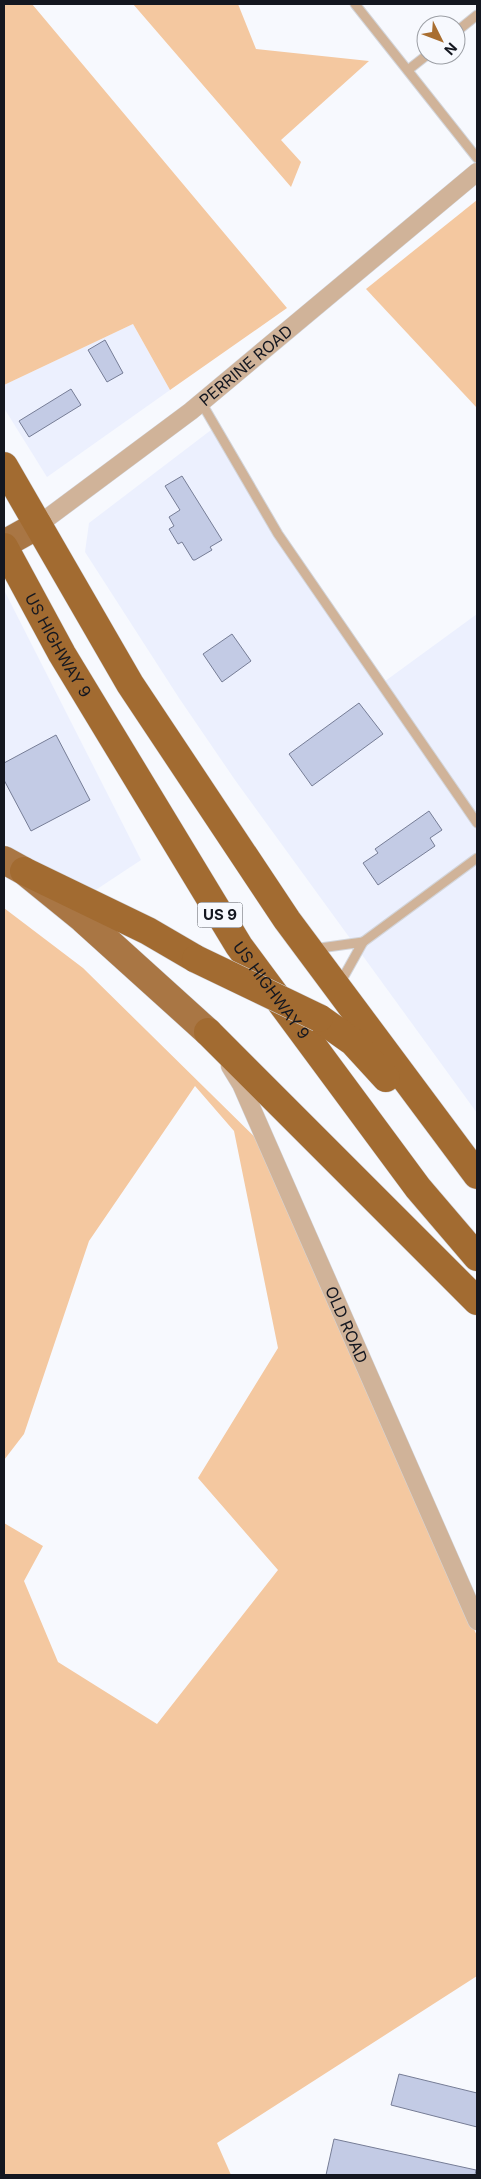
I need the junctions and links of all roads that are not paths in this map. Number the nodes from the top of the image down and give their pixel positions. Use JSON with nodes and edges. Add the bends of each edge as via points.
{"nodes":[{"id":1,"x":355,"y":4,"type":"edge"},
{"id":2,"x":477,"y":15,"type":"edge"},
{"id":3,"x":466,"y":24,"type":"edge"},
{"id":4,"x":416,"y":64,"type":"edge"},
{"id":5,"x":408,"y":70,"type":"junction"},
{"id":6,"x":477,"y":158,"type":"edge"},
{"id":7,"x":477,"y":172,"type":"edge"},
{"id":8,"x":201,"y":402,"type":"junction"},
{"id":9,"x":4,"y":466,"type":"edge"},
{"id":10,"x":38,"y":525,"type":"junction"},
{"id":11,"x":4,"y":545,"type":"edge"},
{"id":12,"x":477,"y":824,"type":"edge"},
{"id":13,"x":477,"y":858,"type":"edge"},
{"id":14,"x":14,"y":866,"type":"edge"},
{"id":15,"x":363,"y":942,"type":"junction"},
{"id":16,"x":309,"y":949,"type":"junction"},
{"id":17,"x":338,"y":988,"type":"junction"},
{"id":18,"x":208,"y":1032,"type":"junction"},
{"id":19,"x":474,"y":1170,"type":"edge"},
{"id":20,"x":477,"y":1257,"type":"edge"},
{"id":21,"x":477,"y":1301,"type":"edge"},
{"id":22,"x":477,"y":1621,"type":"edge"}],
"edges":[{"from":1,"to":5,"type":"lane"},
{"from":2,"to":3,"type":"lane"},
{"from":4,"to":5,"type":"lane"},
{"from":5,"to":6,"type":"lane"},
{"from":7,"to":8,"type":"street","name":"PERRINE ROAD"},
{"from":8,"to":10,"type":"street","name":"PERRINE ROAD"},
{"from":8,"to":12,"type":"lane","via":[[278,534]]},
{"from":9,"to":10,"type":"highway"},
{"from":10,"to":11,"type":"main road","name":"PERRINE ROAD"},
{"from":10,"to":16,"type":"highway","via":[[130,684]]},
{"from":11,"to":20,"type":"highway","name":"US HIGHWAY 9","number":"US 9","via":[[62,654],[239,946],[418,1188]]},
{"from":13,"to":15,"type":"lane"},
{"from":14,"to":18,"type":"main road","via":[[83,919]]},
{"from":14,"to":19,"type":"highway","bridge":true,"via":[[319,1018],[353,1042]]},
{"from":15,"to":16,"type":"lane"},
{"from":15,"to":17,"type":"lane"},
{"from":16,"to":17,"type":"highway"},
{"from":17,"to":19,"type":"highway"},
{"from":18,"to":21,"type":"highway"},
{"from":18,"to":22,"type":"street","name":"OLD ROAD","via":[[241,1084]]}]}
